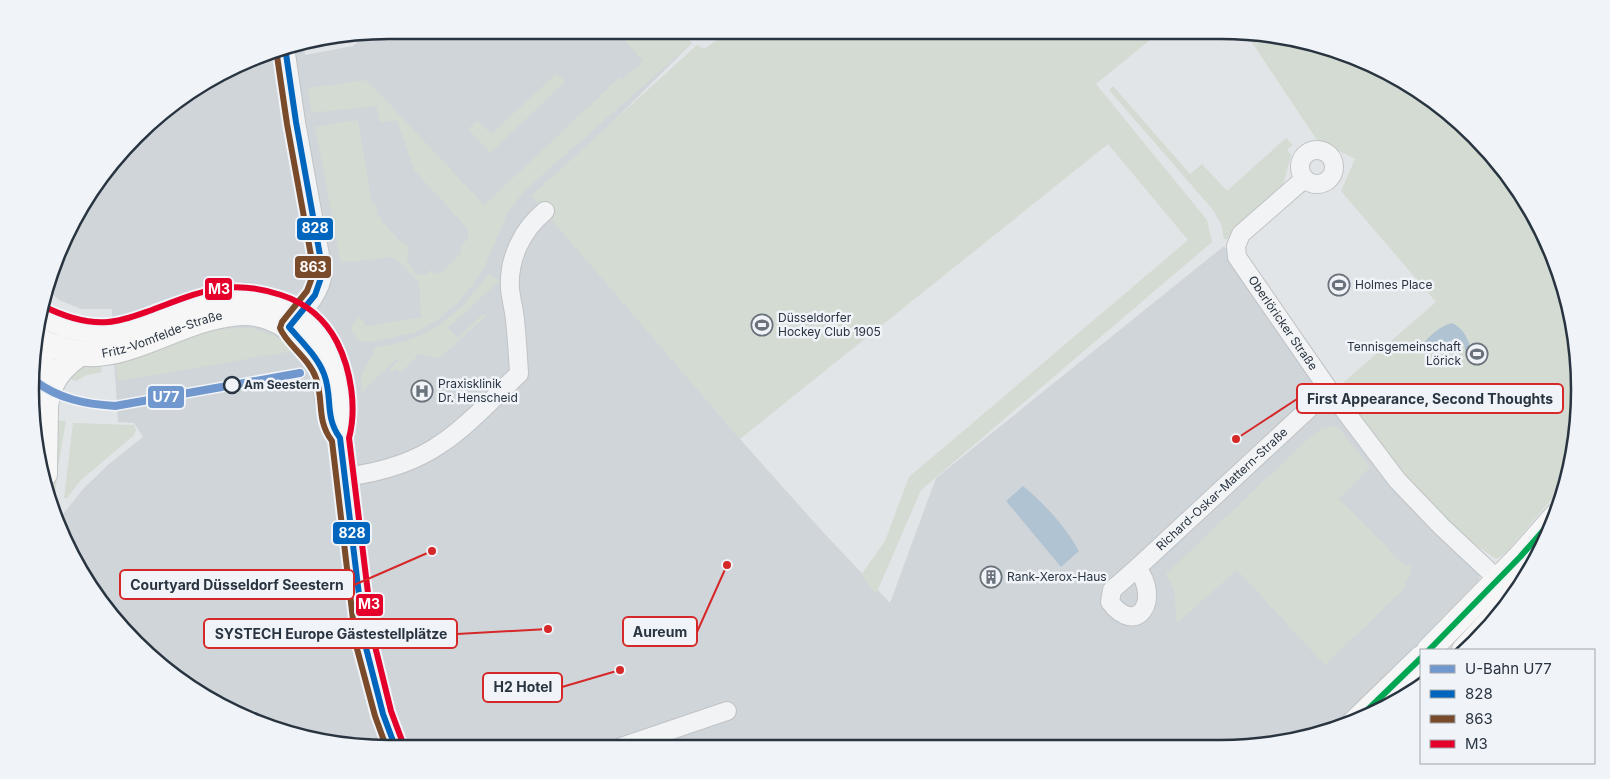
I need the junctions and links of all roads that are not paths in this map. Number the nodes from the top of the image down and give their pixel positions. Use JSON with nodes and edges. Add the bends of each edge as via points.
{"nodes":[{"id":1,"x":286,"y":55,"type":"edge"},
{"id":2,"x":1304,"y":179,"type":"dead end"},
{"id":3,"x":545,"y":211,"type":"dead end"},
{"id":4,"x":46,"y":317,"type":"edge"},
{"id":5,"x":295,"y":320,"type":"junction"},
{"id":6,"x":43,"y":340,"type":"edge"},
{"id":7,"x":41,"y":352,"type":"edge"},
{"id":8,"x":80,"y":354,"type":"junction"},
{"id":9,"x":1329,"y":390,"type":"junction"},
{"id":10,"x":46,"y":407,"type":"junction"},
{"id":11,"x":45,"y":459,"type":"edge"},
{"id":12,"x":344,"y":477,"type":"junction"},
{"id":13,"x":1533,"y":549,"type":"edge"},
{"id":14,"x":1137,"y":568,"type":"dead end"},
{"id":15,"x":1506,"y":587,"type":"edge"},
{"id":16,"x":1430,"y":649,"type":"edge"},
{"id":17,"x":1420,"y":659,"type":"edge"},
{"id":18,"x":1371,"y":706,"type":"edge"},
{"id":19,"x":727,"y":711,"type":"dead end"},
{"id":20,"x":393,"y":740,"type":"edge"},
{"id":21,"x":642,"y":740,"type":"edge"}],
"edges":[{"from":1,"to":5,"type":"street","via":[[323,272],[314,296]]},
{"from":2,"to":9,"type":"street","name":"Oberlöricker Straße","via":[[1241,234],[1236,253]]},
{"from":3,"to":12,"type":"street","via":[[524,234],[515,253],[510,282],[519,374],[441,444],[379,471]]},
{"from":4,"to":5,"type":"street","name":"Fritz-Vomfelde-Straße","via":[[83,330],[106,331],[222,297],[244,295],[271,300]]},
{"from":5,"to":8,"type":"street","name":"Fritz-Vomfelde-Straße","via":[[242,313],[222,314],[131,347],[107,353]]},
{"from":5,"to":12,"type":"street","via":[[323,374],[330,422],[340,438]]},
{"from":6,"to":8,"type":"street","name":"Fritz-Vomfelde-Straße"},
{"from":7,"to":10,"type":"street"},
{"from":8,"to":10,"type":"street","via":[[68,361],[51,385]]},
{"from":9,"to":14,"type":"street","name":"Richard-Oskar-Mattern-Straße"},
{"from":9,"to":15,"type":"street","name":"Oberlöricker Straße","via":[[1397,480]]},
{"from":10,"to":11,"type":"street"},
{"from":12,"to":20,"type":"street","via":[[365,644]]},
{"from":13,"to":15,"type":"street"},
{"from":15,"to":16,"type":"street"},
{"from":17,"to":18,"type":"street"},
{"from":19,"to":21,"type":"street"}]}
